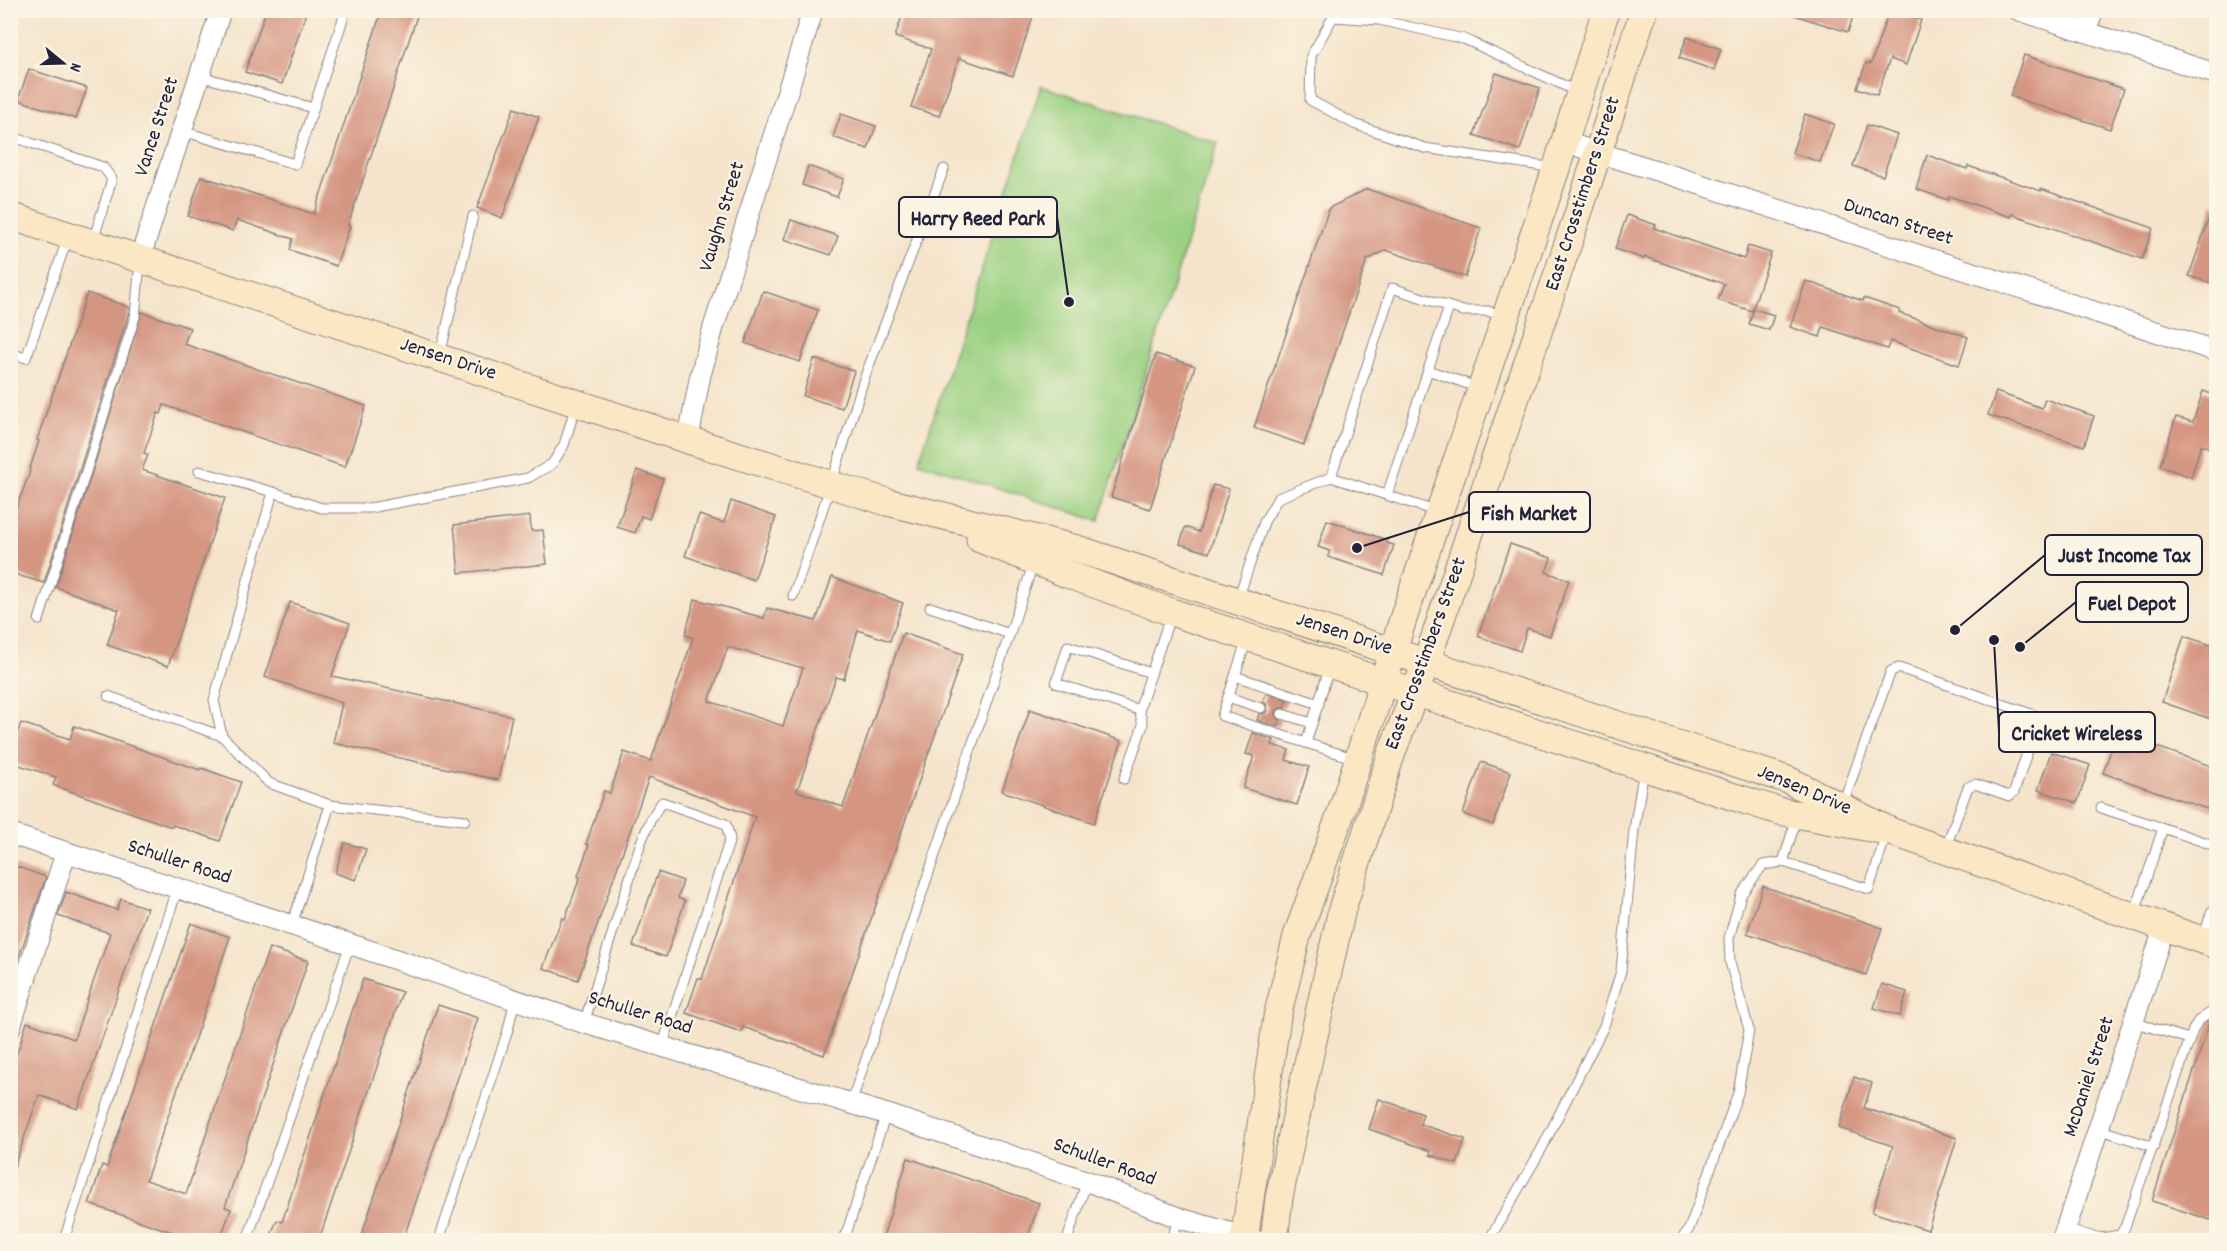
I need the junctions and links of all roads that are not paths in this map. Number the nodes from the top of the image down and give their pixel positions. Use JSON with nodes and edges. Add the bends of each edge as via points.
{"nodes":[{"id":1,"x":221,"y":10,"type":"edge"},
{"id":2,"x":346,"y":10,"type":"edge"},
{"id":3,"x":813,"y":10,"type":"edge"},
{"id":4,"x":1606,"y":10,"type":"edge"},
{"id":5,"x":1644,"y":10,"type":"edge"},
{"id":6,"x":2018,"y":10,"type":"edge"},
{"id":7,"x":2093,"y":10,"type":"edge"},
{"id":8,"x":2086,"y":32,"type":"junction"},
{"id":9,"x":2217,"y":74,"type":"edge"},
{"id":10,"x":200,"y":76,"type":"junction"},
{"id":11,"x":1580,"y":93,"type":"junction"},
{"id":12,"x":314,"y":108,"type":"junction"},
{"id":13,"x":182,"y":131,"type":"junction"},
{"id":14,"x":10,"y":136,"type":"edge"},
{"id":15,"x":1564,"y":142,"type":"junction"},
{"id":16,"x":1597,"y":153,"type":"junction"},
{"id":17,"x":944,"y":168,"type":"dead end"},
{"id":18,"x":1556,"y":169,"type":"junction"},
{"id":19,"x":10,"y":216,"type":"edge"},
{"id":20,"x":472,"y":216,"type":"dead end"},
{"id":21,"x":81,"y":238,"type":"junction"},
{"id":22,"x":140,"y":258,"type":"junction"},
{"id":23,"x":1449,"y":307,"type":"junction"},
{"id":24,"x":1506,"y":317,"type":"junction"},
{"id":25,"x":1539,"y":329,"type":"junction"},
{"id":26,"x":2217,"y":351,"type":"edge"},
{"id":27,"x":10,"y":352,"type":"edge"},
{"id":28,"x":439,"y":357,"type":"junction"},
{"id":29,"x":1428,"y":370,"type":"junction"},
{"id":30,"x":1481,"y":389,"type":"junction"},
{"id":31,"x":576,"y":403,"type":"junction"},
{"id":32,"x":688,"y":440,"type":"junction"},
{"id":33,"x":199,"y":471,"type":"dead end"},
{"id":34,"x":1331,"y":477,"type":"junction"},
{"id":35,"x":831,"y":485,"type":"junction"},
{"id":36,"x":273,"y":492,"type":"junction"},
{"id":37,"x":1387,"y":495,"type":"junction"},
{"id":38,"x":1439,"y":512,"type":"junction"},
{"id":39,"x":1039,"y":551,"type":"junction"},
{"id":40,"x":793,"y":596,"type":"dead end"},
{"id":41,"x":1238,"y":601,"type":"junction"},
{"id":42,"x":930,"y":607,"type":"dead end"},
{"id":43,"x":1172,"y":612,"type":"junction"},
{"id":44,"x":39,"y":620,"type":"dead end"},
{"id":45,"x":1010,"y":634,"type":"junction"},
{"id":46,"x":1247,"y":637,"type":"junction"},
{"id":47,"x":1393,"y":651,"type":"junction"},
{"id":48,"x":1426,"y":663,"type":"junction"},
{"id":49,"x":1331,"y":664,"type":"junction"},
{"id":50,"x":1151,"y":673,"type":"junction"},
{"id":51,"x":1234,"y":676,"type":"junction"},
{"id":52,"x":1383,"y":681,"type":"junction"},
{"id":53,"x":1415,"y":692,"type":"junction"},
{"id":54,"x":108,"y":696,"type":"dead end"},
{"id":55,"x":1228,"y":697,"type":"junction"},
{"id":56,"x":1319,"y":704,"type":"junction"},
{"id":57,"x":1262,"y":708,"type":"dead end"},
{"id":58,"x":1139,"y":710,"type":"junction"},
{"id":59,"x":1282,"y":714,"type":"dead end"},
{"id":60,"x":1312,"y":723,"type":"junction"},
{"id":61,"x":222,"y":736,"type":"junction"},
{"id":62,"x":1306,"y":743,"type":"junction"},
{"id":63,"x":1358,"y":759,"type":"junction"},
{"id":64,"x":1739,"y":765,"type":"junction"},
{"id":65,"x":1644,"y":767,"type":"junction"},
{"id":66,"x":1124,"y":779,"type":"dead end"},
{"id":67,"x":1728,"y":795,"type":"junction"},
{"id":68,"x":330,"y":804,"type":"junction"},
{"id":69,"x":1842,"y":806,"type":"junction"},
{"id":70,"x":2101,"y":808,"type":"dead end"},
{"id":71,"x":1797,"y":814,"type":"junction"},
{"id":72,"x":465,"y":820,"type":"dead end"},
{"id":73,"x":2163,"y":828,"type":"junction"},
{"id":74,"x":1890,"y":831,"type":"junction"},
{"id":75,"x":10,"y":834,"type":"edge"},
{"id":76,"x":2217,"y":846,"type":"edge"},
{"id":77,"x":1945,"y":850,"type":"junction"},
{"id":78,"x":66,"y":852,"type":"junction"},
{"id":79,"x":1783,"y":862,"type":"junction"},
{"id":80,"x":178,"y":887,"type":"junction"},
{"id":81,"x":2217,"y":915,"type":"edge"},
{"id":82,"x":2133,"y":917,"type":"junction"},
{"id":83,"x":292,"y":925,"type":"junction"},
{"id":84,"x":2164,"y":928,"type":"junction"},
{"id":85,"x":350,"y":944,"type":"junction"},
{"id":86,"x":2212,"y":944,"type":"edge"},
{"id":87,"x":516,"y":999,"type":"junction"},
{"id":88,"x":1280,"y":1008,"type":"junction"},
{"id":89,"x":2217,"y":1010,"type":"edge"},
{"id":90,"x":2133,"y":1022,"type":"junction"},
{"id":91,"x":584,"y":1023,"type":"junction"},
{"id":92,"x":1316,"y":1023,"type":"junction"},
{"id":93,"x":10,"y":1028,"type":"edge"},
{"id":94,"x":2190,"y":1039,"type":"junction"},
{"id":95,"x":662,"y":1047,"type":"junction"},
{"id":96,"x":851,"y":1103,"type":"junction"},
{"id":97,"x":886,"y":1114,"type":"junction"},
{"id":98,"x":2098,"y":1129,"type":"junction"},
{"id":99,"x":2154,"y":1147,"type":"junction"},
{"id":100,"x":1088,"y":1181,"type":"junction"},
{"id":101,"x":1179,"y":1218,"type":"junction"},
{"id":102,"x":2064,"y":1235,"type":"edge"},
{"id":103,"x":64,"y":1240,"type":"edge"},
{"id":104,"x":247,"y":1240,"type":"edge"},
{"id":105,"x":439,"y":1240,"type":"edge"},
{"id":106,"x":844,"y":1240,"type":"edge"},
{"id":107,"x":1067,"y":1240,"type":"edge"},
{"id":108,"x":1171,"y":1240,"type":"edge"},
{"id":109,"x":1248,"y":1240,"type":"edge"},
{"id":110,"x":1274,"y":1240,"type":"edge"},
{"id":111,"x":1489,"y":1240,"type":"edge"},
{"id":112,"x":1681,"y":1240,"type":"edge"}],
"edges":[{"from":1,"to":10,"type":"street","name":"Vance Street"},
{"from":2,"to":12,"type":"lane"},
{"from":3,"to":32,"type":"street","name":"Vaughn Street","via":[[713,329]]},
{"from":4,"to":11,"type":"main road","name":"East Crosstimbers Street"},
{"from":5,"to":16,"type":"main road","name":"East Crosstimbers Street"},
{"from":6,"to":8,"type":"street"},
{"from":7,"to":8,"type":"street"},
{"from":8,"to":9,"type":"street"},
{"from":10,"to":12,"type":"lane"},
{"from":10,"to":13,"type":"street","name":"Vance Street"},
{"from":11,"to":15,"type":"main road","name":"East Crosstimbers Street"},
{"from":11,"to":18,"type":"lane","via":[[1464,39],[1379,20],[1333,17],[1311,56],[1310,100],[1354,124],[1425,148]]},
{"from":12,"to":13,"type":"lane","via":[[295,164]]},
{"from":13,"to":22,"type":"street","name":"Vance Street"},
{"from":14,"to":21,"type":"lane","via":[[103,167],[112,179]]},
{"from":15,"to":16,"type":"street","name":"Duncan Street"},
{"from":15,"to":18,"type":"main road","name":"East Crosstimbers Street"},
{"from":16,"to":25,"type":"main road","name":"East Crosstimbers Street"},
{"from":16,"to":26,"type":"street","name":"Duncan Street"},
{"from":17,"to":35,"type":"lane","via":[[864,379]]},
{"from":18,"to":24,"type":"main road","name":"East Crosstimbers Street"},
{"from":19,"to":21,"type":"main road","name":"Jensen Drive"},
{"from":20,"to":28,"type":"lane"},
{"from":21,"to":22,"type":"main road","name":"Jensen Drive"},
{"from":21,"to":27,"type":"lane","via":[[26,358]]},
{"from":22,"to":28,"type":"main road","name":"Jensen Drive"},
{"from":22,"to":44,"type":"lane","via":[[135,317]]},
{"from":23,"to":24,"type":"lane"},
{"from":23,"to":29,"type":"lane"},
{"from":23,"to":34,"type":"lane","via":[[1392,288]]},
{"from":24,"to":25,"type":"main road"},
{"from":24,"to":30,"type":"main road","name":"East Crosstimbers Street"},
{"from":25,"to":48,"type":"main road","name":"East Crosstimbers Street"},
{"from":28,"to":31,"type":"main road","name":"Jensen Drive"},
{"from":29,"to":30,"type":"lane"},
{"from":29,"to":37,"type":"lane"},
{"from":30,"to":38,"type":"main road","name":"East Crosstimbers Street"},
{"from":31,"to":32,"type":"main road","name":"Jensen Drive"},
{"from":31,"to":36,"type":"lane","via":[[564,445],[552,464],[528,478],[370,508],[322,508]]},
{"from":32,"to":35,"type":"main road","name":"Jensen Drive"},
{"from":33,"to":36,"type":"lane"},
{"from":34,"to":37,"type":"lane"},
{"from":34,"to":41,"type":"lane","via":[[1278,498],[1264,522]]},
{"from":35,"to":39,"type":"main road","name":"Jensen Drive"},
{"from":35,"to":40,"type":"lane"},
{"from":36,"to":61,"type":"lane","via":[[214,700]]},
{"from":37,"to":38,"type":"lane"},
{"from":38,"to":47,"type":"main road","name":"East Crosstimbers Street"},
{"from":39,"to":41,"type":"main road","name":"Jensen Drive","via":[[1074,548]]},
{"from":39,"to":43,"type":"main road","name":"Jensen Drive"},
{"from":39,"to":45,"type":"lane"},
{"from":41,"to":47,"type":"main road","name":"Jensen Drive"},
{"from":42,"to":45,"type":"lane"},
{"from":43,"to":46,"type":"main road","name":"Jensen Drive"},
{"from":43,"to":50,"type":"lane"},
{"from":45,"to":96,"type":"lane"},
{"from":46,"to":49,"type":"main road","name":"Jensen Drive"},
{"from":46,"to":51,"type":"lane"},
{"from":47,"to":48,"type":"main road","name":"Jensen Drive"},
{"from":47,"to":52,"type":"main road","name":"East Crosstimbers Street"},
{"from":48,"to":53,"type":"main road","name":"East Crosstimbers Street"},
{"from":48,"to":64,"type":"main road","name":"Jensen Drive"},
{"from":49,"to":52,"type":"main road","name":"Jensen Drive"},
{"from":49,"to":56,"type":"lane"},
{"from":50,"to":58,"type":"lane"},
{"from":50,"to":58,"type":"lane","via":[[1068,646],[1056,683]]},
{"from":51,"to":55,"type":"lane"},
{"from":51,"to":56,"type":"lane"},
{"from":52,"to":53,"type":"main road","name":"Jensen Drive"},
{"from":52,"to":63,"type":"main road","name":"East Crosstimbers Street"},
{"from":53,"to":65,"type":"main road","name":"Jensen Drive"},
{"from":53,"to":92,"type":"main road","name":"East Crosstimbers Street","via":[[1342,909]]},
{"from":54,"to":61,"type":"lane"},
{"from":55,"to":57,"type":"lane"},
{"from":55,"to":62,"type":"lane","via":[[1221,716]]},
{"from":56,"to":60,"type":"lane"},
{"from":58,"to":66,"type":"lane","via":[[1143,725]]},
{"from":59,"to":60,"type":"lane"},
{"from":60,"to":62,"type":"lane"},
{"from":61,"to":68,"type":"lane","via":[[268,783]]},
{"from":62,"to":63,"type":"lane"},
{"from":63,"to":88,"type":"main road","name":"East Crosstimbers Street","via":[[1297,936]]},
{"from":64,"to":67,"type":"main road"},
{"from":64,"to":69,"type":"main road","name":"Jensen Drive","via":[[1788,780]]},
{"from":65,"to":67,"type":"main road","name":"Jensen Drive"},
{"from":65,"to":111,"type":"lane","via":[[1621,971],[1604,1026],[1541,1150]]},
{"from":67,"to":71,"type":"main road","name":"Jensen Drive"},
{"from":68,"to":72,"type":"lane"},
{"from":68,"to":83,"type":"lane"},
{"from":69,"to":74,"type":"main road","name":"Jensen Drive"},
{"from":69,"to":77,"type":"lane","via":[[1891,671],[1899,668],[2034,715],[2037,723],[2014,792],[2009,796],[1975,784],[1968,787]]},
{"from":70,"to":73,"type":"lane"},
{"from":71,"to":74,"type":"main road","name":"Jensen Drive"},
{"from":71,"to":79,"type":"lane"},
{"from":73,"to":76,"type":"lane"},
{"from":73,"to":82,"type":"lane"},
{"from":74,"to":77,"type":"main road","name":"Jensen Drive"},
{"from":74,"to":79,"type":"lane","via":[[1869,889]]},
{"from":75,"to":78,"type":"street","name":"Schuller Road"},
{"from":77,"to":82,"type":"main road","name":"Jensen Drive"},
{"from":78,"to":80,"type":"street","name":"Schuller Road"},
{"from":78,"to":93,"type":"street"},
{"from":79,"to":112,"type":"lane","via":[[1763,865],[1741,895],[1729,939],[1730,962],[1749,1030],[1738,1094],[1689,1229]]},
{"from":80,"to":83,"type":"street","name":"Schuller Road"},
{"from":80,"to":103,"type":"lane"},
{"from":81,"to":86,"type":"street"},
{"from":82,"to":84,"type":"main road","name":"Jensen Drive"},
{"from":83,"to":85,"type":"street","name":"Schuller Road"},
{"from":84,"to":86,"type":"main road","name":"Jensen Drive"},
{"from":84,"to":90,"type":"street","name":"McDaniel Street"},
{"from":85,"to":87,"type":"street","name":"Schuller Road"},
{"from":85,"to":104,"type":"lane"},
{"from":87,"to":91,"type":"street","name":"Schuller Road"},
{"from":87,"to":105,"type":"lane"},
{"from":88,"to":92,"type":"main road"},
{"from":88,"to":109,"type":"main road","name":"East Crosstimbers Street"},
{"from":89,"to":94,"type":"lane","via":[[2198,1021]]},
{"from":90,"to":94,"type":"lane"},
{"from":90,"to":98,"type":"street","name":"McDaniel Street"},
{"from":91,"to":95,"type":"street","name":"Schuller Road"},
{"from":91,"to":95,"type":"lane","via":[[641,842],[662,802],[726,824],[730,839]]},
{"from":92,"to":110,"type":"main road","name":"East Crosstimbers Street","via":[[1279,1198]]},
{"from":94,"to":99,"type":"lane"},
{"from":95,"to":96,"type":"street","name":"Schuller Road"},
{"from":96,"to":97,"type":"street","name":"Schuller Road"},
{"from":97,"to":100,"type":"street","name":"Schuller Road"},
{"from":97,"to":106,"type":"lane"},
{"from":98,"to":99,"type":"lane"},
{"from":98,"to":102,"type":"street","name":"McDaniel Street"},
{"from":99,"to":102,"type":"lane","via":[[2120,1235]]},
{"from":100,"to":101,"type":"street","name":"Schuller Road"},
{"from":100,"to":107,"type":"lane"},
{"from":101,"to":108,"type":"lane"},
{"from":101,"to":109,"type":"street","name":"Schuller Road"}]}
